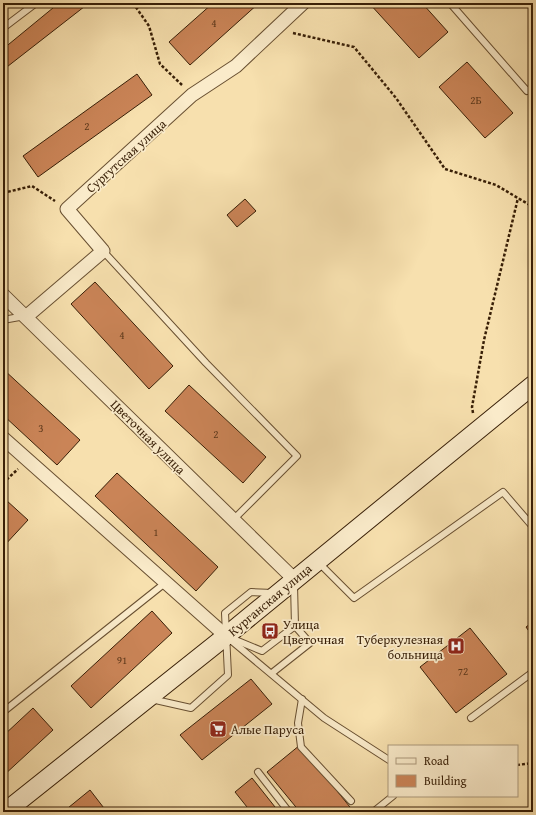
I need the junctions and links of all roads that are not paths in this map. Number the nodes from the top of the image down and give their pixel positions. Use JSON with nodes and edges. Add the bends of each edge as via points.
{"nodes":[{"id":1,"x":36,"y":3,"type":"edge"},
{"id":2,"x":303,"y":3,"type":"edge"},
{"id":3,"x":450,"y":3,"type":"edge"},
{"id":4,"x":3,"y":28,"type":"edge"},
{"id":5,"x":533,"y":87,"type":"edge"},
{"id":6,"x":103,"y":251,"type":"junction"},
{"id":7,"x":3,"y":294,"type":"edge"},
{"id":8,"x":27,"y":316,"type":"junction"},
{"id":9,"x":3,"y":320,"type":"edge"},
{"id":10,"x":533,"y":385,"type":"edge"},
{"id":11,"x":3,"y":438,"type":"edge"},
{"id":12,"x":233,"y":520,"type":"junction"},
{"id":13,"x":533,"y":527,"type":"edge"},
{"id":14,"x":317,"y":560,"type":"junction"},
{"id":15,"x":294,"y":579,"type":"junction"},
{"id":16,"x":165,"y":582,"type":"junction"},
{"id":17,"x":295,"y":626,"type":"junction"},
{"id":18,"x":226,"y":636,"type":"junction"},
{"id":19,"x":533,"y":672,"type":"edge"},
{"id":20,"x":272,"y":674,"type":"junction"},
{"id":21,"x":147,"y":699,"type":"junction"},
{"id":22,"x":302,"y":699,"type":"junction"},
{"id":23,"x":3,"y":712,"type":"edge"},
{"id":24,"x":471,"y":718,"type":"dead end"},
{"id":25,"x":388,"y":759,"type":"edge"},
{"id":26,"x":258,"y":772,"type":"dead end"},
{"id":27,"x":392,"y":797,"type":"edge"},
{"id":28,"x":351,"y":801,"type":"dead end"},
{"id":29,"x":5,"y":812,"type":"edge"},
{"id":30,"x":289,"y":812,"type":"edge"},
{"id":31,"x":373,"y":812,"type":"edge"}],
"edges":[{"from":1,"to":4,"type":"lane"},
{"from":2,"to":6,"type":"street","name":"Сургутская улица","via":[[236,66],[192,95],[67,209]]},
{"from":3,"to":5,"type":"lane","via":[[527,91]]},
{"from":6,"to":8,"type":"street"},
{"from":6,"to":12,"type":"lane","via":[[206,363],[297,456]]},
{"from":7,"to":8,"type":"street","name":"Цветочная улица"},
{"from":8,"to":9,"type":"lane"},
{"from":8,"to":12,"type":"street","name":"Цветочная улица"},
{"from":10,"to":14,"type":"main road","name":"Курганская улица"},
{"from":11,"to":16,"type":"street"},
{"from":12,"to":15,"type":"street","name":"Цветочная улица"},
{"from":13,"to":14,"type":"lane","via":[[503,492],[354,598]]},
{"from":14,"to":15,"type":"main road","name":"Курганская улица"},
{"from":15,"to":17,"type":"lane"},
{"from":15,"to":18,"type":"main road","name":"Курганская улица"},
{"from":16,"to":18,"type":"street"},
{"from":16,"to":23,"type":"lane"},
{"from":17,"to":18,"type":"lane","via":[[262,651]]},
{"from":17,"to":20,"type":"lane","via":[[310,643]]},
{"from":18,"to":20,"type":"lane"},
{"from":18,"to":21,"type":"main road","name":"Курганская улица"},
{"from":18,"to":21,"type":"lane","via":[[228,675],[191,708]]},
{"from":19,"to":24,"type":"lane"},
{"from":20,"to":22,"type":"lane"},
{"from":21,"to":29,"type":"main road","name":"Курганская улица"},
{"from":22,"to":25,"type":"lane","via":[[324,718]]},
{"from":22,"to":28,"type":"lane","via":[[298,723],[301,747]]},
{"from":26,"to":30,"type":"lane"},
{"from":27,"to":31,"type":"lane"}]}
